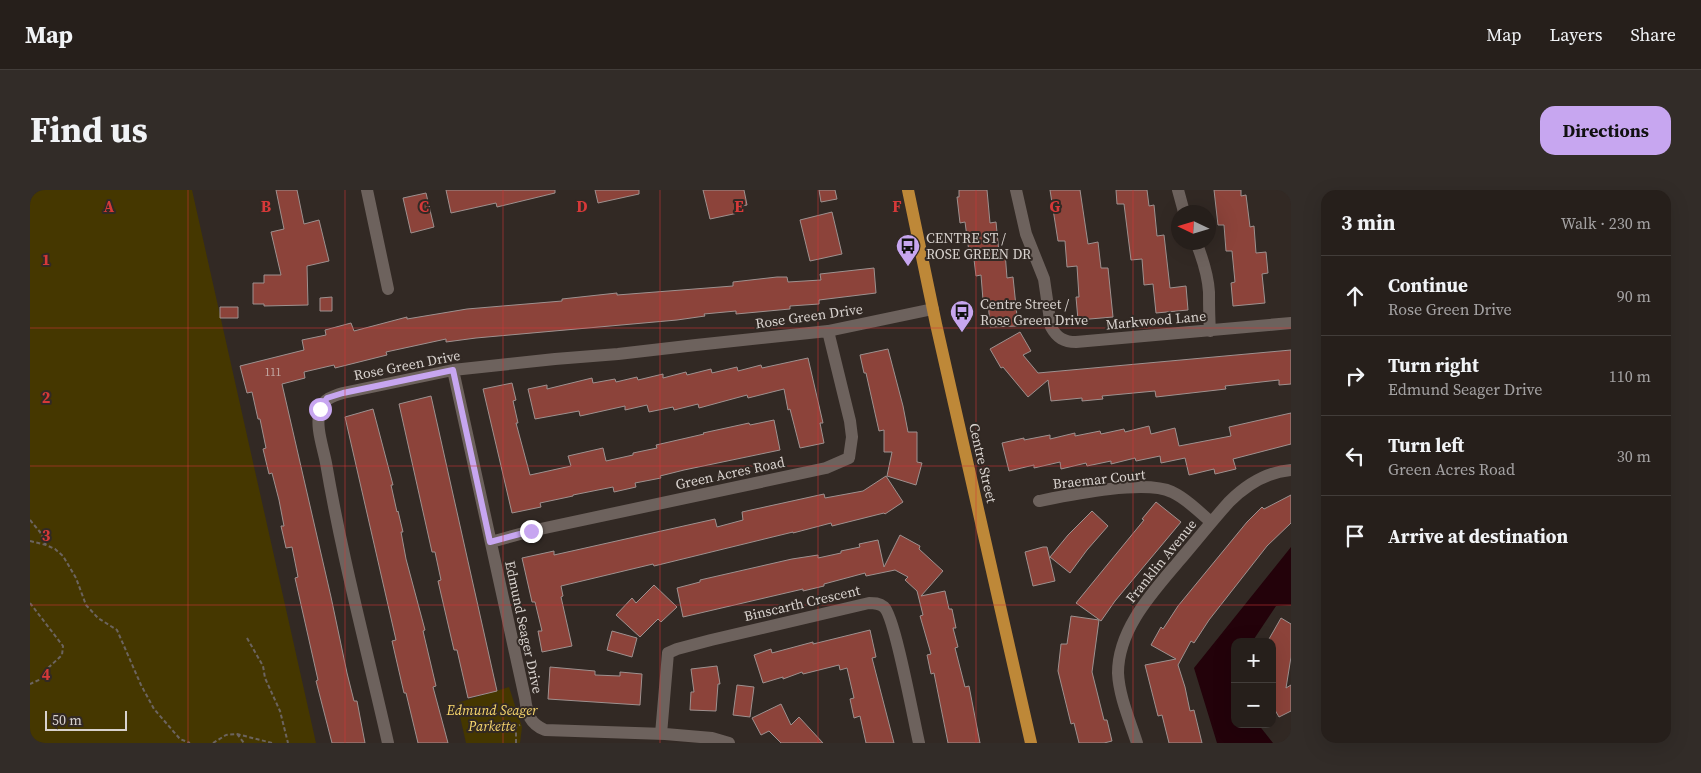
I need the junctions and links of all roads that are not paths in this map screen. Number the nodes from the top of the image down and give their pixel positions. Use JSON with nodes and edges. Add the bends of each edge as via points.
{"nodes":[{"id":1,"x":367,"y":190,"type":"edge"},
{"id":2,"x":908,"y":190,"type":"edge"},
{"id":3,"x":1016,"y":190,"type":"edge"},
{"id":4,"x":1178,"y":190,"type":"edge"},
{"id":5,"x":1182,"y":205,"type":"edge"},
{"id":6,"x":1200,"y":250,"type":"edge"},
{"id":7,"x":388,"y":289,"type":"dead end"},
{"id":8,"x":933,"y":309,"type":"junction"},
{"id":9,"x":1291,"y":323,"type":"edge"},
{"id":10,"x":1210,"y":331,"type":"junction"},
{"id":11,"x":828,"y":332,"type":"junction"},
{"id":12,"x":453,"y":370,"type":"junction"},
{"id":13,"x":1291,"y":470,"type":"edge"},
{"id":14,"x":1039,"y":501,"type":"dead end"},
{"id":15,"x":1212,"y":522,"type":"junction"},
{"id":16,"x":490,"y":542,"type":"junction"},
{"id":17,"x":661,"y":734,"type":"junction"},
{"id":18,"x":388,"y":743,"type":"edge"},
{"id":19,"x":730,"y":743,"type":"edge"},
{"id":20,"x":919,"y":743,"type":"edge"},
{"id":21,"x":1031,"y":743,"type":"edge"},
{"id":22,"x":1136,"y":743,"type":"edge"}],
"edges":[{"from":1,"to":7,"type":"street"},
{"from":2,"to":8,"type":"main road","name":"Centre Street"},
{"from":3,"to":10,"type":"street","name":"Markwood Lane","via":[[1026,234],[1044,279],[1051,327],[1057,336],[1076,342]]},
{"from":4,"to":5,"type":"street"},
{"from":6,"to":10,"type":"street","via":[[1209,291]]},
{"from":8,"to":11,"type":"street","name":"Rose Green Drive"},
{"from":8,"to":21,"type":"main road","name":"Centre Street"},
{"from":9,"to":10,"type":"street","name":"Markwood Lane"},
{"from":11,"to":12,"type":"street","name":"Rose Green Drive"},
{"from":11,"to":16,"type":"street","name":"Green Acres Road","via":[[850,422],[852,437],[848,458],[826,468]]},
{"from":12,"to":16,"type":"street","name":"Edmund Seager Drive"},
{"from":12,"to":18,"type":"street","name":"Rose Green Drive","via":[[343,393],[327,398],[320,409],[320,428],[331,490]]},
{"from":13,"to":15,"type":"street","name":"Franklin Avenue","via":[[1271,474],[1248,486],[1228,502]]},
{"from":14,"to":15,"type":"street","name":"Braemar Court","via":[[1138,487],[1160,488],[1171,491]]},
{"from":15,"to":22,"type":"street","name":"Franklin Avenue","via":[[1154,591],[1135,618],[1125,640],[1118,673]]},
{"from":16,"to":17,"type":"street","name":"Edmund Seager Drive","via":[[527,713],[536,726],[545,730]]},
{"from":17,"to":19,"type":"street","name":"Edmund Seager Drive","via":[[712,738]]},
{"from":17,"to":20,"type":"street","name":"Binscarth Crescent","via":[[668,653],[869,603],[885,607],[889,616]]}]}
